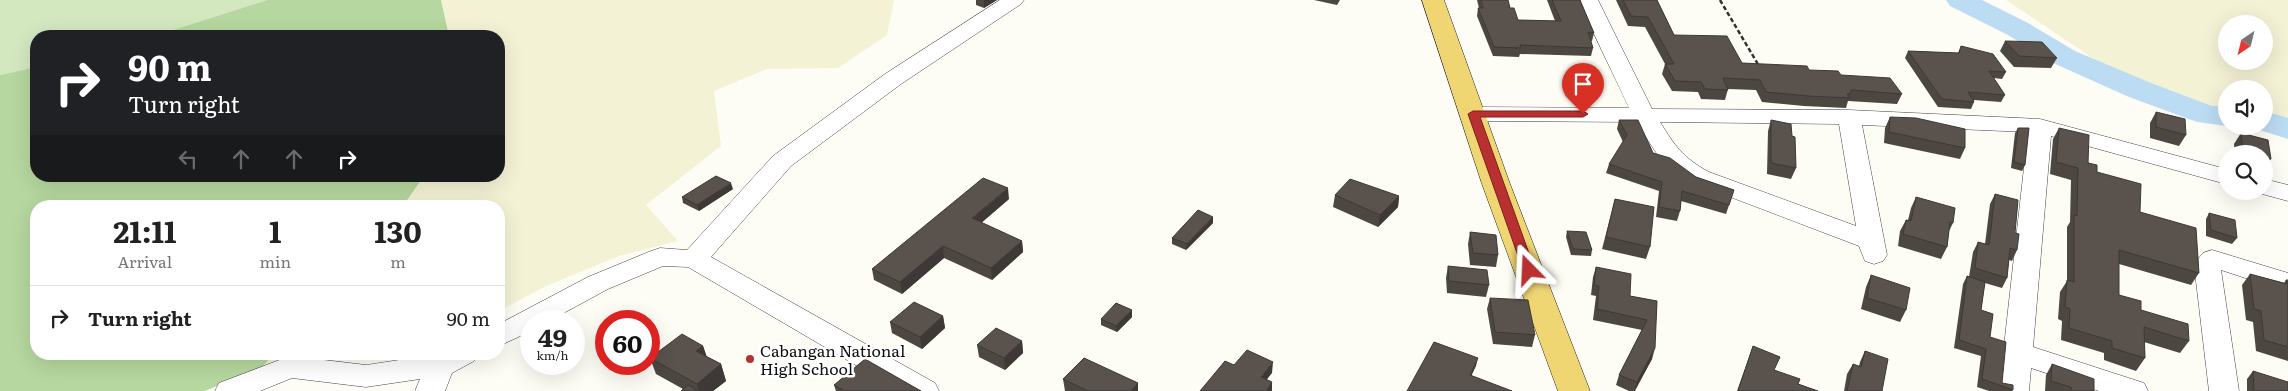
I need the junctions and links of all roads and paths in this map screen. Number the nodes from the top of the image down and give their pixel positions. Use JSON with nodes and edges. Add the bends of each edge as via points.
{"nodes":[{"id":1,"x":1014,"y":0,"type":"edge"},
{"id":2,"x":1433,"y":0,"type":"edge"},
{"id":3,"x":1588,"y":0,"type":"edge"},
{"id":4,"x":1720,"y":0,"type":"edge"},
{"id":5,"x":1764,"y":74,"type":"edge"},
{"id":6,"x":1473,"y":114,"type":"junction"},
{"id":7,"x":1644,"y":115,"type":"junction"},
{"id":8,"x":1849,"y":117,"type":"junction"},
{"id":9,"x":2040,"y":126,"type":"junction"},
{"id":10,"x":2218,"y":175,"type":"edge"},
{"id":11,"x":2273,"y":189,"type":"edge"},
{"id":12,"x":2288,"y":193,"type":"edge"},
{"id":13,"x":694,"y":259,"type":"junction"},
{"id":14,"x":2288,"y":283,"type":"edge"},
{"id":15,"x":505,"y":333,"type":"edge"},
{"id":16,"x":2018,"y":353,"type":"junction"},
{"id":17,"x":445,"y":370,"type":"edge"},
{"id":18,"x":230,"y":391,"type":"edge"},
{"id":19,"x":924,"y":391,"type":"edge"},
{"id":20,"x":1574,"y":391,"type":"edge"},
{"id":21,"x":2014,"y":391,"type":"edge"},
{"id":22,"x":2133,"y":391,"type":"edge"},
{"id":23,"x":2224,"y":391,"type":"edge"}],
"edges":[{"from":1,"to":13,"type":"street","via":[[893,79],[782,161]]},
{"from":2,"to":6,"type":"main road"},
{"from":3,"to":7,"type":"street"},
{"from":4,"to":5,"type":"path"},
{"from":6,"to":7,"type":"street"},
{"from":6,"to":20,"type":"main road"},
{"from":7,"to":8,"type":"street"},
{"from":7,"to":8,"type":"street","via":[[1669,155],[1681,167],[1873,248]]},
{"from":8,"to":9,"type":"street"},
{"from":9,"to":10,"type":"street"},
{"from":9,"to":16,"type":"street"},
{"from":11,"to":12,"type":"street"},
{"from":13,"to":15,"type":"street","via":[[660,257],[598,283]]},
{"from":13,"to":19,"type":"street"},
{"from":14,"to":23,"type":"street","via":[[2223,261],[2212,259],[2207,264]]},
{"from":16,"to":21,"type":"street"},
{"from":16,"to":22,"type":"street"},
{"from":17,"to":18,"type":"street","via":[[366,376],[290,367]]}]}
